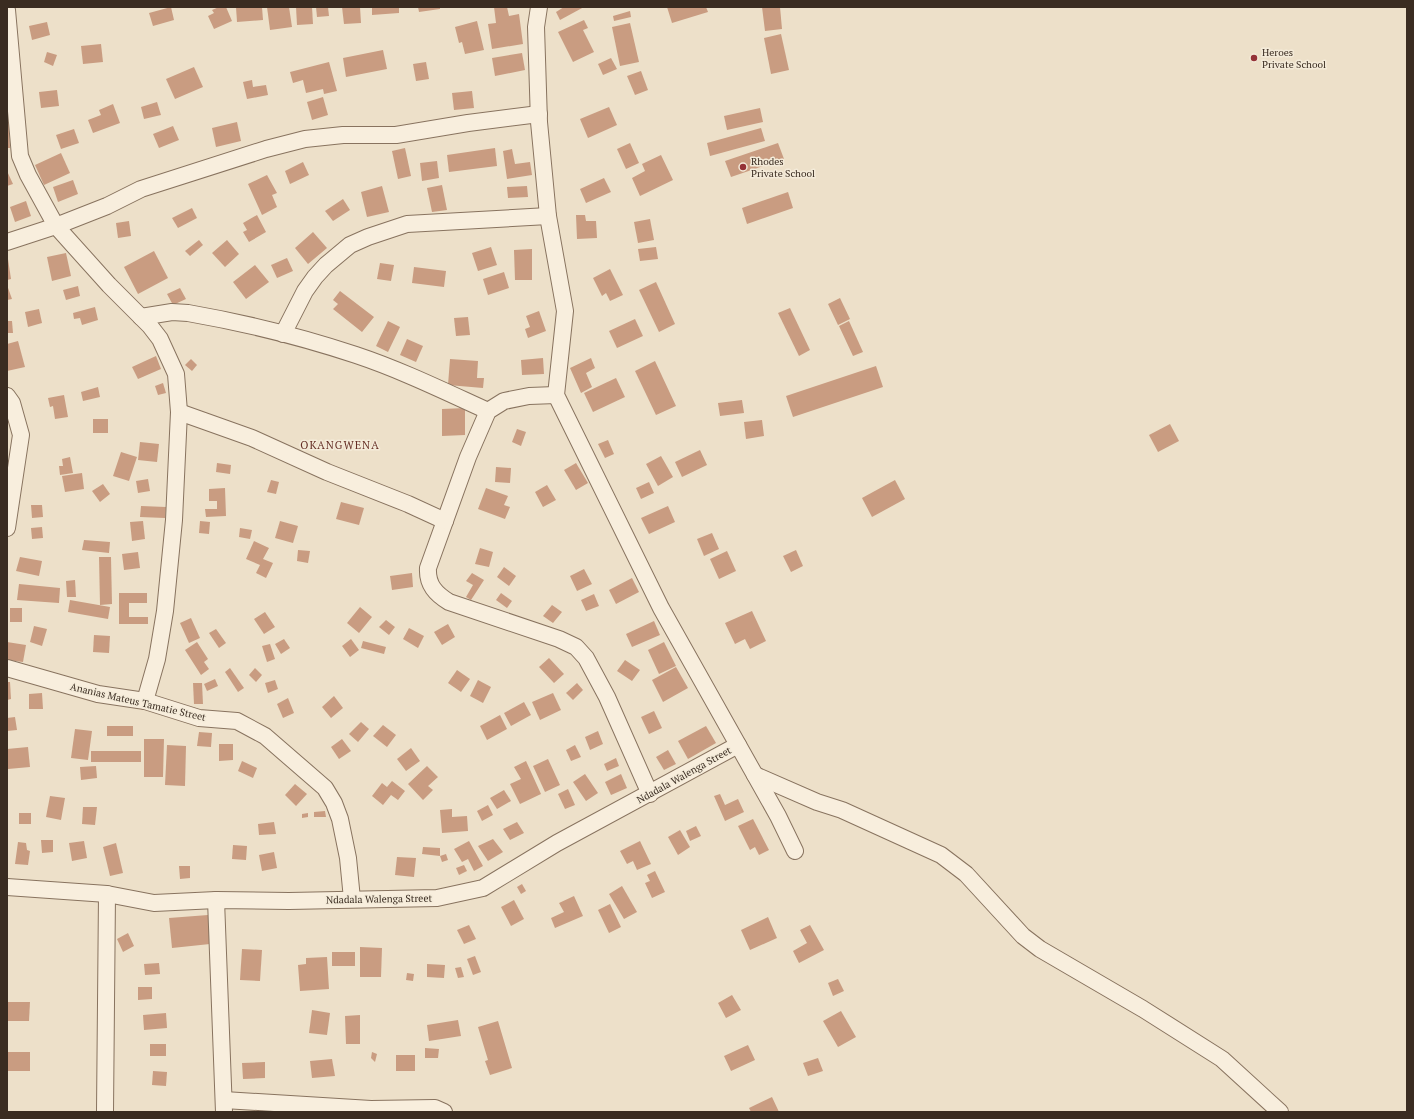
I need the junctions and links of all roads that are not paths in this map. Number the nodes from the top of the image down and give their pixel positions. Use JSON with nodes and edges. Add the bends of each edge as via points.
{"nodes":[{"id":1,"x":539,"y":7,"type":"edge"},
{"id":2,"x":7,"y":10,"type":"edge"},
{"id":3,"x":539,"y":114,"type":"junction"},
{"id":4,"x":548,"y":216,"type":"junction"},
{"id":5,"x":56,"y":226,"type":"junction"},
{"id":6,"x":7,"y":242,"type":"edge"},
{"id":7,"x":141,"y":317,"type":"junction"},
{"id":8,"x":283,"y":334,"type":"junction"},
{"id":9,"x":556,"y":395,"type":"junction"},
{"id":10,"x":7,"y":396,"type":"edge"},
{"id":11,"x":488,"y":411,"type":"junction"},
{"id":12,"x":180,"y":412,"type":"junction"},
{"id":13,"x":445,"y":521,"type":"junction"},
{"id":14,"x":7,"y":528,"type":"edge"},
{"id":15,"x":7,"y":668,"type":"edge"},
{"id":16,"x":145,"y":701,"type":"junction"},
{"id":17,"x":738,"y":745,"type":"junction"},
{"id":18,"x":755,"y":775,"type":"junction"},
{"id":19,"x":650,"y":794,"type":"junction"},
{"id":20,"x":795,"y":851,"type":"dead end"},
{"id":21,"x":7,"y":887,"type":"edge"},
{"id":22,"x":107,"y":894,"type":"junction"},
{"id":23,"x":352,"y":899,"type":"junction"},
{"id":24,"x":216,"y":900,"type":"junction"},
{"id":25,"x":224,"y":1106,"type":"edge"},
{"id":26,"x":370,"y":1110,"type":"edge"},
{"id":27,"x":105,"y":1112,"type":"edge"},
{"id":28,"x":444,"y":1112,"type":"edge"},
{"id":29,"x":1280,"y":1112,"type":"edge"}],
"edges":[{"from":1,"to":3,"type":"street","via":[[536,27]]},
{"from":2,"to":5,"type":"street","via":[[20,156]]},
{"from":3,"to":4,"type":"street"},
{"from":3,"to":5,"type":"street","via":[[396,135],[343,135],[305,139],[141,189],[107,206]]},
{"from":4,"to":8,"type":"street","via":[[413,223],[368,237],[341,253],[315,277]]},
{"from":4,"to":9,"type":"street","via":[[565,311]]},
{"from":5,"to":6,"type":"street"},
{"from":5,"to":7,"type":"street"},
{"from":7,"to":8,"type":"street","via":[[188,312]]},
{"from":7,"to":12,"type":"street","via":[[160,339],[176,374]]},
{"from":8,"to":11,"type":"street","via":[[356,355],[402,372]]},
{"from":9,"to":11,"type":"street","via":[[529,396],[504,401]]},
{"from":9,"to":17,"type":"street","via":[[661,608]]},
{"from":10,"to":14,"type":"street","via":[[12,403],[21,435]]},
{"from":11,"to":13,"type":"street"},
{"from":12,"to":13,"type":"street","via":[[252,438]]},
{"from":12,"to":16,"type":"street","via":[[174,520],[165,611],[157,659]]},
{"from":13,"to":19,"type":"street","via":[[428,568],[428,576],[434,590],[449,602],[576,647],[586,658],[607,697]]},
{"from":15,"to":16,"type":"street","name":"Ananias Mateus Tamatie Street","via":[[98,694]]},
{"from":16,"to":23,"type":"street","name":"Ananias Mateus Tamatie Street","via":[[199,718],[237,721],[265,736],[325,788],[340,819],[348,858]]},
{"from":17,"to":18,"type":"street"},
{"from":17,"to":19,"type":"street","name":"Ndadala Walenga Street"},
{"from":18,"to":20,"type":"street"},
{"from":18,"to":29,"type":"street","via":[[842,810],[941,856],[966,874],[1023,936],[1040,949],[1222,1058]]},
{"from":19,"to":23,"type":"street","name":"Ndadala Walenga Street","via":[[558,843],[483,888],[437,898]]},
{"from":21,"to":22,"type":"street","name":"Ndadala Walenga Street"},
{"from":22,"to":24,"type":"street","name":"Ndadala Walenga Street","via":[[154,903]]},
{"from":22,"to":27,"type":"street"},
{"from":23,"to":24,"type":"street","name":"Ndadala Walenga Street"},
{"from":24,"to":25,"type":"street"},
{"from":25,"to":26,"type":"street"},
{"from":26,"to":28,"type":"street","via":[[435,1108]]}]}
